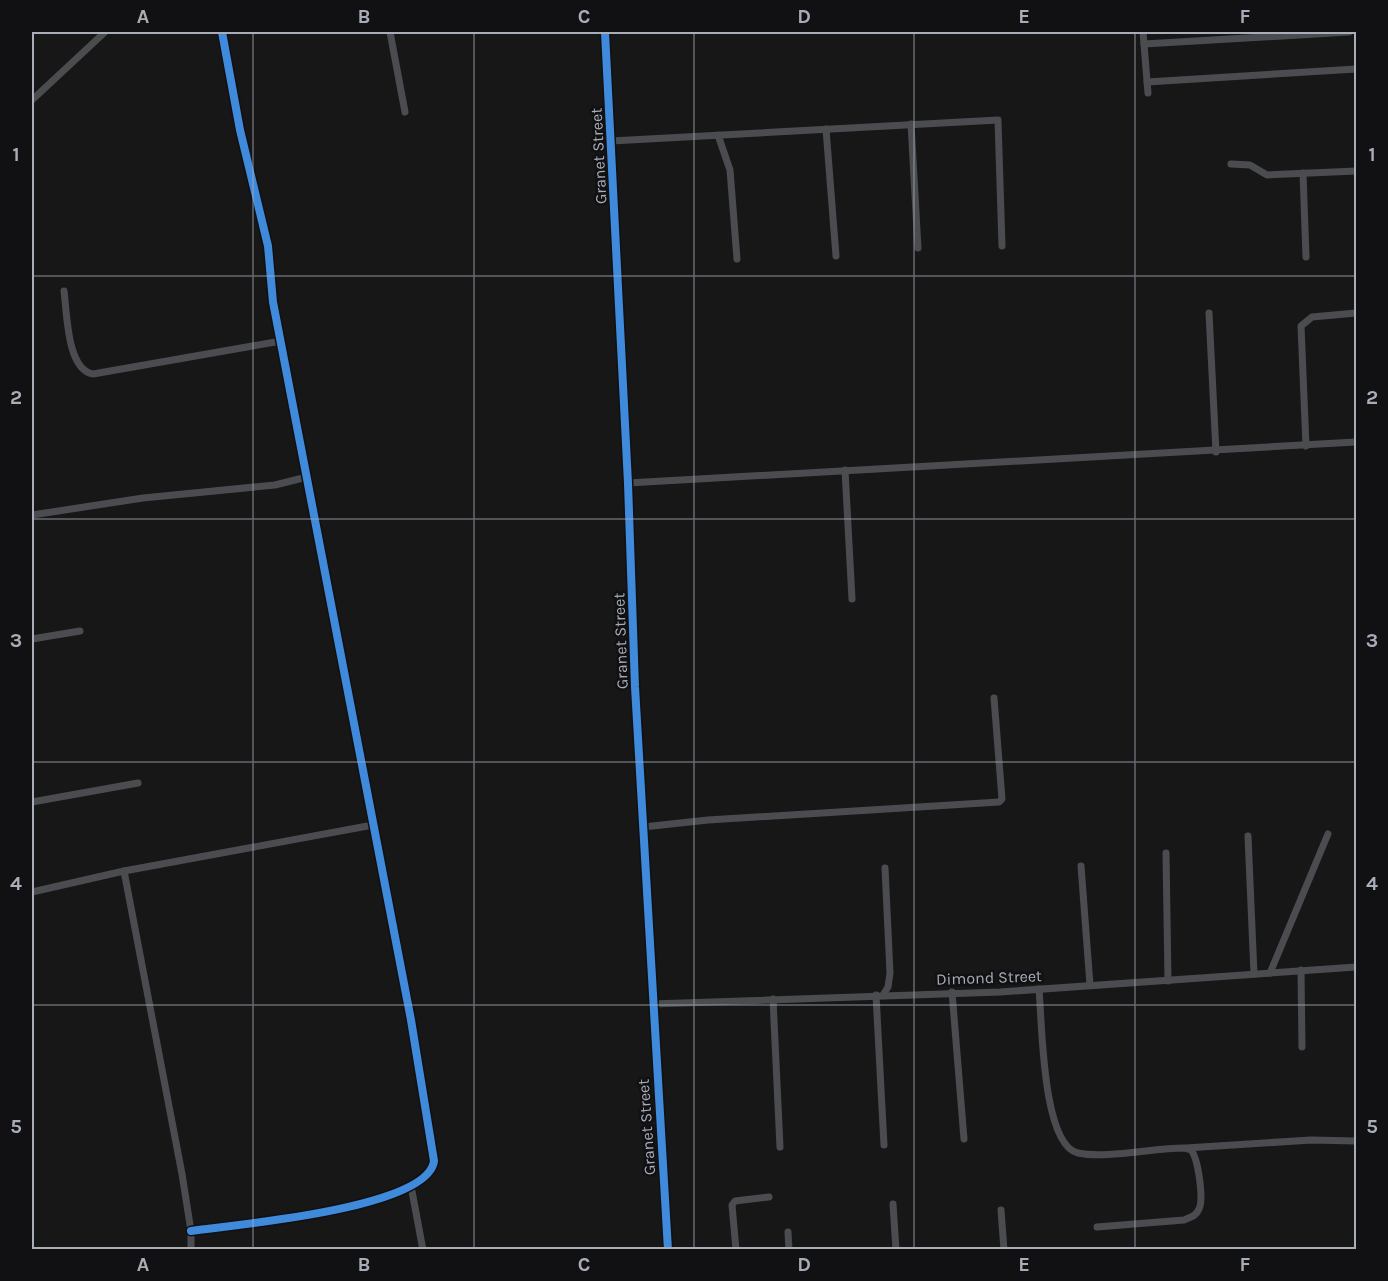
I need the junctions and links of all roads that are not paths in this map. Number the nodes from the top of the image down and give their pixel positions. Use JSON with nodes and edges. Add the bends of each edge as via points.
{"nodes":[{"id":1,"x":105,"y":32,"type":"edge"},
{"id":2,"x":222,"y":32,"type":"edge"},
{"id":3,"x":390,"y":32,"type":"edge"},
{"id":4,"x":605,"y":32,"type":"edge"},
{"id":5,"x":1143,"y":32,"type":"edge"},
{"id":6,"x":1349,"y":32,"type":"edge"},
{"id":7,"x":1144,"y":44,"type":"junction"},
{"id":8,"x":1356,"y":69,"type":"edge"},
{"id":9,"x":1147,"y":82,"type":"junction"},
{"id":10,"x":1148,"y":93,"type":"dead end"},
{"id":11,"x":32,"y":100,"type":"edge"},
{"id":12,"x":405,"y":112,"type":"dead end"},
{"id":13,"x":911,"y":124,"type":"junction"},
{"id":14,"x":826,"y":129,"type":"junction"},
{"id":15,"x":718,"y":135,"type":"junction"},
{"id":16,"x":611,"y":141,"type":"junction"},
{"id":17,"x":1231,"y":164,"type":"dead end"},
{"id":18,"x":1356,"y":171,"type":"edge"},
{"id":19,"x":1303,"y":173,"type":"junction"},
{"id":20,"x":1002,"y":246,"type":"dead end"},
{"id":21,"x":918,"y":248,"type":"dead end"},
{"id":22,"x":836,"y":256,"type":"dead end"},
{"id":23,"x":1306,"y":257,"type":"dead end"},
{"id":24,"x":737,"y":259,"type":"dead end"},
{"id":25,"x":64,"y":291,"type":"dead end"},
{"id":26,"x":1209,"y":313,"type":"dead end"},
{"id":27,"x":1356,"y":313,"type":"edge"},
{"id":28,"x":281,"y":341,"type":"junction"},
{"id":29,"x":1356,"y":442,"type":"edge"},
{"id":30,"x":1306,"y":446,"type":"junction"},
{"id":31,"x":1216,"y":452,"type":"junction"},
{"id":32,"x":845,"y":470,"type":"junction"},
{"id":33,"x":307,"y":477,"type":"junction"},
{"id":34,"x":628,"y":483,"type":"junction"},
{"id":35,"x":32,"y":515,"type":"edge"},
{"id":36,"x":852,"y":599,"type":"dead end"},
{"id":37,"x":80,"y":631,"type":"dead end"},
{"id":38,"x":32,"y":639,"type":"edge"},
{"id":39,"x":994,"y":698,"type":"dead end"},
{"id":40,"x":138,"y":783,"type":"dead end"},
{"id":41,"x":32,"y":802,"type":"edge"},
{"id":42,"x":373,"y":825,"type":"junction"},
{"id":43,"x":643,"y":827,"type":"junction"},
{"id":44,"x":1328,"y":834,"type":"dead end"},
{"id":45,"x":1248,"y":836,"type":"dead end"},
{"id":46,"x":1166,"y":853,"type":"dead end"},
{"id":47,"x":1081,"y":866,"type":"dead end"},
{"id":48,"x":885,"y":868,"type":"dead end"},
{"id":49,"x":124,"y":871,"type":"junction"},
{"id":50,"x":32,"y":892,"type":"edge"},
{"id":51,"x":1356,"y":967,"type":"edge"},
{"id":52,"x":1301,"y":970,"type":"junction"},
{"id":53,"x":1270,"y":973,"type":"junction"},
{"id":54,"x":1254,"y":974,"type":"junction"},
{"id":55,"x":1168,"y":981,"type":"junction"},
{"id":56,"x":1090,"y":985,"type":"junction"},
{"id":57,"x":1039,"y":989,"type":"junction"},
{"id":58,"x":952,"y":992,"type":"junction"},
{"id":59,"x":879,"y":995,"type":"junction"},
{"id":60,"x":773,"y":999,"type":"junction"},
{"id":61,"x":652,"y":1004,"type":"junction"},
{"id":62,"x":1302,"y":1047,"type":"dead end"},
{"id":63,"x":964,"y":1139,"type":"dead end"},
{"id":64,"x":1356,"y":1140,"type":"edge"},
{"id":65,"x":884,"y":1145,"type":"dead end"},
{"id":66,"x":780,"y":1147,"type":"dead end"},
{"id":67,"x":1184,"y":1148,"type":"junction"},
{"id":68,"x":411,"y":1186,"type":"junction"},
{"id":69,"x":769,"y":1197,"type":"dead end"},
{"id":70,"x":893,"y":1204,"type":"dead end"},
{"id":71,"x":1001,"y":1210,"type":"dead end"},
{"id":72,"x":1097,"y":1227,"type":"dead end"},
{"id":73,"x":191,"y":1231,"type":"junction"},
{"id":74,"x":788,"y":1232,"type":"dead end"},
{"id":75,"x":191,"y":1250,"type":"edge"},
{"id":76,"x":423,"y":1250,"type":"edge"},
{"id":77,"x":668,"y":1250,"type":"edge"},
{"id":78,"x":736,"y":1250,"type":"edge"},
{"id":79,"x":789,"y":1250,"type":"edge"},
{"id":80,"x":896,"y":1250,"type":"edge"},
{"id":81,"x":1004,"y":1250,"type":"edge"}],
"edges":[{"from":1,"to":11,"type":"street"},
{"from":2,"to":28,"type":"street","via":[[268,246]]},
{"from":3,"to":12,"type":"street"},
{"from":4,"to":16,"type":"street","name":"Granet Street"},
{"from":5,"to":7,"type":"street"},
{"from":6,"to":7,"type":"street"},
{"from":7,"to":9,"type":"street"},
{"from":8,"to":9,"type":"street"},
{"from":9,"to":10,"type":"street"},
{"from":13,"to":14,"type":"street"},
{"from":13,"to":20,"type":"street","via":[[998,120]]},
{"from":13,"to":21,"type":"street"},
{"from":14,"to":15,"type":"street"},
{"from":14,"to":22,"type":"street"},
{"from":15,"to":16,"type":"street"},
{"from":15,"to":24,"type":"street","via":[[730,170]]},
{"from":16,"to":34,"type":"street","name":"Granet Street"},
{"from":17,"to":19,"type":"street","via":[[1250,165],[1267,175]]},
{"from":18,"to":19,"type":"street"},
{"from":19,"to":23,"type":"street"},
{"from":25,"to":28,"type":"street","via":[[71,345],[86,373]]},
{"from":26,"to":31,"type":"street"},
{"from":27,"to":30,"type":"street","via":[[1312,317],[1301,326]]},
{"from":28,"to":33,"type":"street"},
{"from":29,"to":30,"type":"street"},
{"from":30,"to":31,"type":"street"},
{"from":31,"to":32,"type":"street"},
{"from":32,"to":34,"type":"street"},
{"from":32,"to":36,"type":"street"},
{"from":33,"to":35,"type":"street","via":[[275,485],[143,498]]},
{"from":33,"to":42,"type":"street"},
{"from":34,"to":43,"type":"street","name":"Granet Street"},
{"from":37,"to":38,"type":"street"},
{"from":39,"to":43,"type":"street","via":[[1002,799],[999,802]]},
{"from":40,"to":41,"type":"street"},
{"from":42,"to":49,"type":"street"},
{"from":42,"to":68,"type":"street","via":[[434,1161],[432,1169]]},
{"from":43,"to":61,"type":"street","name":"Granet Street"},
{"from":44,"to":53,"type":"street"},
{"from":45,"to":54,"type":"street"},
{"from":46,"to":55,"type":"street"},
{"from":47,"to":56,"type":"street"},
{"from":48,"to":59,"type":"street","via":[[890,973],[888,987]]},
{"from":49,"to":50,"type":"street"},
{"from":49,"to":73,"type":"street"},
{"from":51,"to":52,"type":"street","name":"Dimond Street"},
{"from":52,"to":53,"type":"street","name":"Dimond Street"},
{"from":52,"to":62,"type":"street"},
{"from":53,"to":54,"type":"street","name":"Dimond Street"},
{"from":54,"to":55,"type":"street","name":"Dimond Street"},
{"from":55,"to":56,"type":"street","name":"Dimond Street"},
{"from":56,"to":57,"type":"street","name":"Dimond Street"},
{"from":57,"to":58,"type":"street","name":"Dimond Street"},
{"from":57,"to":67,"type":"street","via":[[1048,1089],[1062,1143],[1069,1150],[1087,1154]]},
{"from":58,"to":59,"type":"street","name":"Dimond Street"},
{"from":58,"to":63,"type":"street"},
{"from":59,"to":60,"type":"street","name":"Dimond Street"},
{"from":59,"to":65,"type":"street"},
{"from":60,"to":61,"type":"street","name":"Dimond Street"},
{"from":60,"to":66,"type":"street"},
{"from":61,"to":77,"type":"street","name":"Granet Street"},
{"from":64,"to":67,"type":"street"},
{"from":67,"to":72,"type":"street","via":[[1191,1150],[1198,1163],[1201,1207],[1195,1216]]},
{"from":68,"to":73,"type":"street","via":[[378,1201],[351,1207]]},
{"from":68,"to":76,"type":"street"},
{"from":69,"to":78,"type":"street","via":[[735,1201]]},
{"from":70,"to":80,"type":"street"},
{"from":71,"to":81,"type":"street"},
{"from":73,"to":75,"type":"street"},
{"from":74,"to":79,"type":"street"}]}
